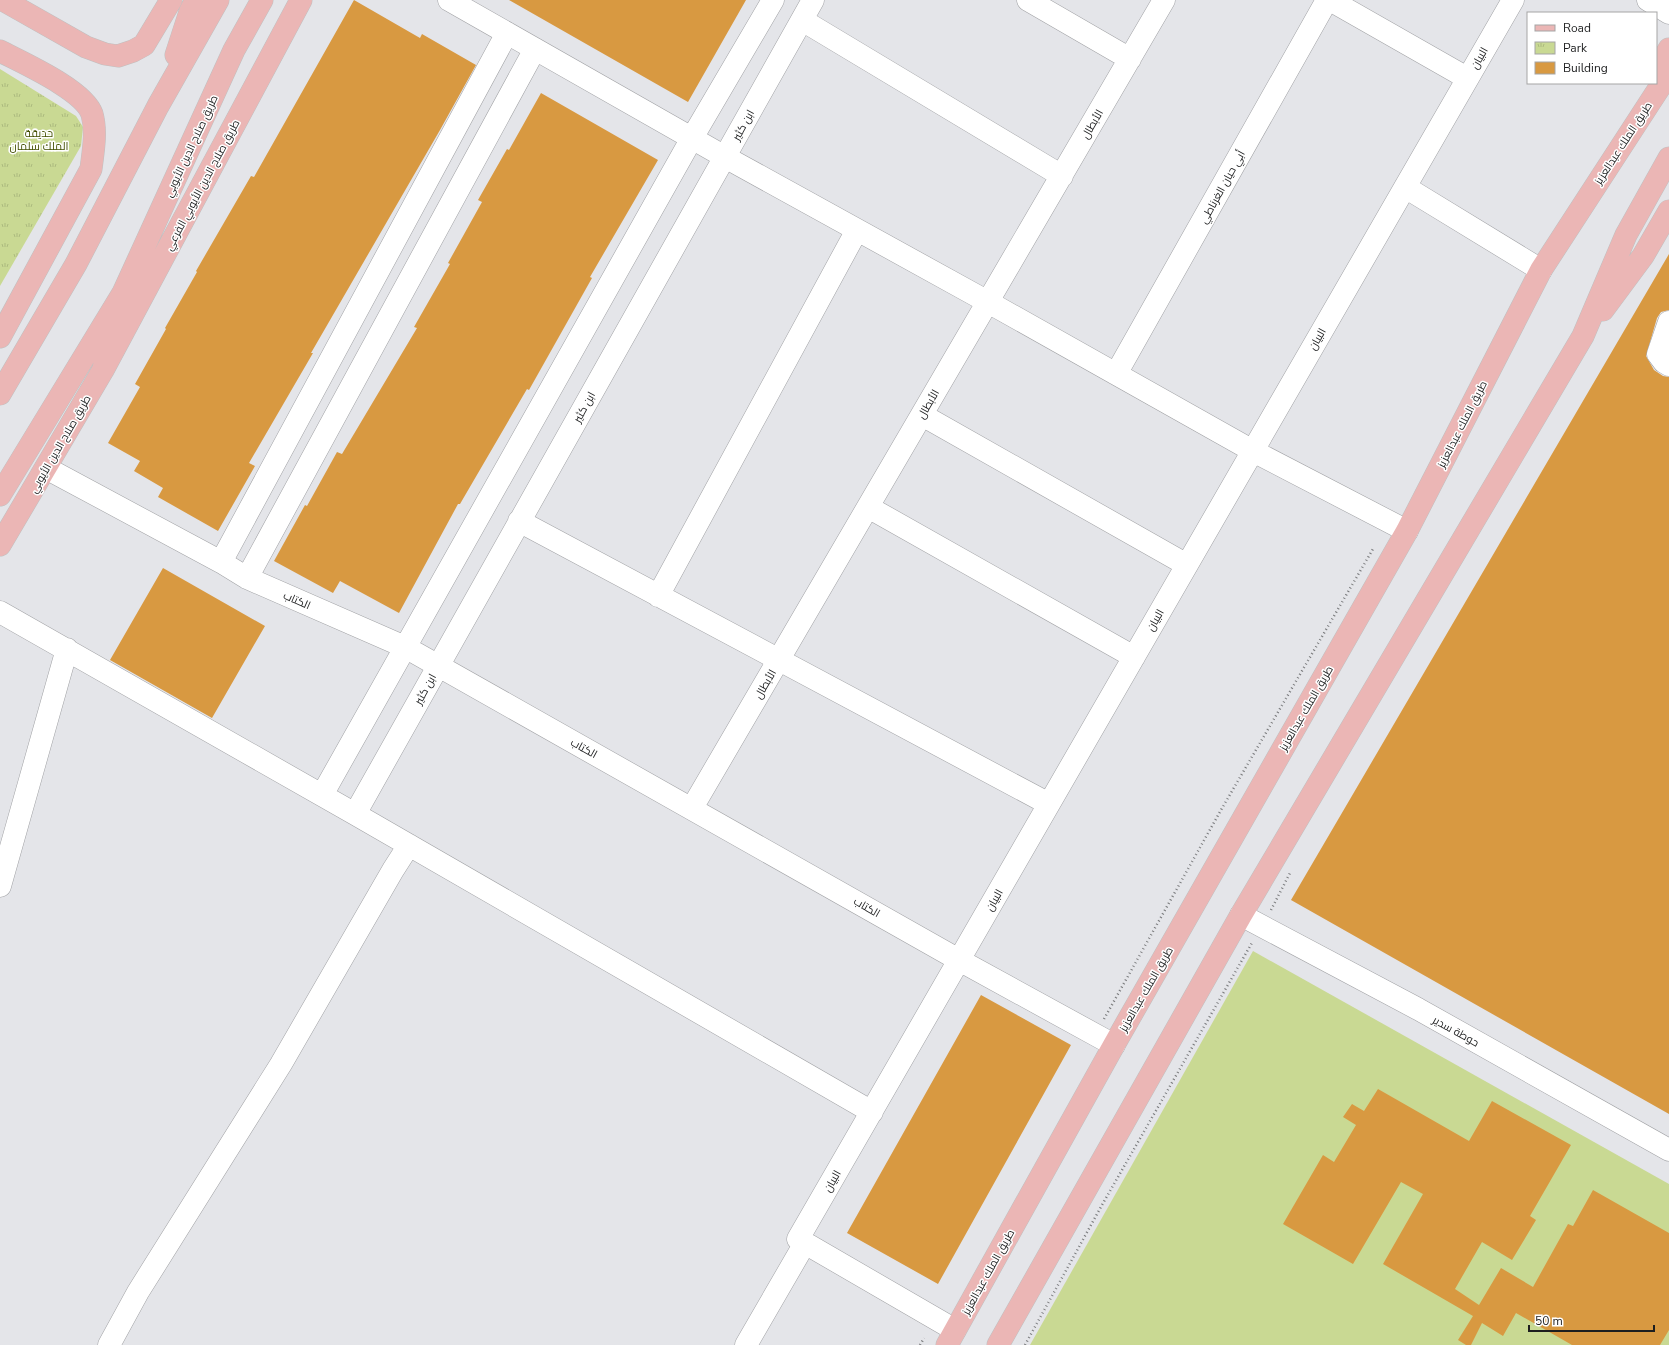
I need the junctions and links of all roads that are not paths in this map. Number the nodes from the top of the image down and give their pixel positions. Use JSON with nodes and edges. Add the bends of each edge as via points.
{"nodes":[{"id":1,"x":3,"y":0,"type":"edge"},
{"id":2,"x":171,"y":0,"type":"edge"},
{"id":3,"x":196,"y":0,"type":"edge"},
{"id":4,"x":218,"y":0,"type":"edge"},
{"id":5,"x":262,"y":0,"type":"edge"},
{"id":6,"x":301,"y":0,"type":"edge"},
{"id":7,"x":449,"y":0,"type":"edge"},
{"id":8,"x":773,"y":0,"type":"edge"},
{"id":9,"x":813,"y":0,"type":"edge"},
{"id":10,"x":1028,"y":0,"type":"edge"},
{"id":11,"x":1164,"y":0,"type":"edge"},
{"id":12,"x":1329,"y":0,"type":"edge"},
{"id":13,"x":1513,"y":0,"type":"edge"},
{"id":14,"x":1648,"y":0,"type":"edge"},
{"id":15,"x":1669,"y":13,"type":"edge"},
{"id":16,"x":802,"y":20,"type":"junction"},
{"id":17,"x":507,"y":33,"type":"junction"},
{"id":18,"x":535,"y":49,"type":"junction"},
{"id":19,"x":1669,"y":49,"type":"edge"},
{"id":20,"x":0,"y":51,"type":"edge"},
{"id":21,"x":1130,"y":59,"type":"junction"},
{"id":22,"x":1657,"y":69,"type":"edge"},
{"id":23,"x":1669,"y":73,"type":"edge"},
{"id":24,"x":1467,"y":78,"type":"junction"},
{"id":25,"x":1648,"y":84,"type":"edge"},
{"id":26,"x":158,"y":106,"type":"junction"},
{"id":27,"x":692,"y":138,"type":"junction"},
{"id":28,"x":725,"y":157,"type":"junction"},
{"id":29,"x":1669,"y":158,"type":"edge"},
{"id":30,"x":1062,"y":176,"type":"junction"},
{"id":31,"x":1405,"y":187,"type":"junction"},
{"id":32,"x":1669,"y":211,"type":"edge"},
{"id":33,"x":857,"y":230,"type":"junction"},
{"id":34,"x":76,"y":264,"type":"junction"},
{"id":35,"x":1541,"y":270,"type":"junction"},
{"id":36,"x":123,"y":293,"type":"junction"},
{"id":37,"x":988,"y":302,"type":"junction"},
{"id":38,"x":12,"y":316,"type":"junction"},
{"id":39,"x":1669,"y":322,"type":"edge"},
{"id":40,"x":1583,"y":336,"type":"junction"},
{"id":41,"x":0,"y":337,"type":"edge"},
{"id":42,"x":1669,"y":365,"type":"edge"},
{"id":43,"x":103,"y":370,"type":"junction"},
{"id":44,"x":1116,"y":374,"type":"junction"},
{"id":45,"x":0,"y":394,"type":"edge"},
{"id":46,"x":922,"y":415,"type":"junction"},
{"id":47,"x":1253,"y":451,"type":"junction"},
{"id":48,"x":46,"y":468,"type":"junction"},
{"id":49,"x":0,"y":495,"type":"edge"},
{"id":50,"x":868,"y":508,"type":"junction"},
{"id":51,"x":519,"y":521,"type":"junction"},
{"id":52,"x":1407,"y":530,"type":"junction"},
{"id":53,"x":2,"y":539,"type":"edge"},
{"id":54,"x":221,"y":562,"type":"junction"},
{"id":55,"x":1187,"y":565,"type":"junction"},
{"id":56,"x":247,"y":578,"type":"junction"},
{"id":57,"x":658,"y":596,"type":"junction"},
{"id":58,"x":0,"y":612,"type":"edge"},
{"id":59,"x":405,"y":647,"type":"junction"},
{"id":60,"x":67,"y":649,"type":"junction"},
{"id":61,"x":1134,"y":657,"type":"junction"},
{"id":62,"x":779,"y":660,"type":"junction"},
{"id":63,"x":438,"y":666,"type":"junction"},
{"id":64,"x":322,"y":795,"type":"junction"},
{"id":65,"x":1049,"y":804,"type":"junction"},
{"id":66,"x":692,"y":808,"type":"junction"},
{"id":67,"x":355,"y":814,"type":"junction"},
{"id":68,"x":409,"y":845,"type":"junction"},
{"id":69,"x":1,"y":878,"type":"edge"},
{"id":70,"x":1241,"y":914,"type":"junction"},
{"id":71,"x":959,"y":960,"type":"junction"},
{"id":72,"x":1114,"y":1045,"type":"junction"},
{"id":73,"x":872,"y":1112,"type":"junction"},
{"id":74,"x":1669,"y":1150,"type":"edge"},
{"id":75,"x":801,"y":1241,"type":"junction"},
{"id":76,"x":951,"y":1338,"type":"edge"},
{"id":77,"x":109,"y":1345,"type":"edge"},
{"id":78,"x":746,"y":1345,"type":"edge"},
{"id":79,"x":998,"y":1345,"type":"edge"}],
"edges":[{"from":1,"to":2,"type":"main road","via":[[86,47],[118,56],[144,45]]},
{"from":3,"to":26,"type":"main road"},
{"from":4,"to":26,"type":"main road"},
{"from":5,"to":36,"type":"main road","name":"طريق صلاح الدين الأيوبي","via":[[234,50]]},
{"from":6,"to":43,"type":"main road","name":"طريق صلاح الدين الأيوبي الفرعي"},
{"from":7,"to":17,"type":"street"},
{"from":8,"to":27,"type":"street"},
{"from":9,"to":16,"type":"street","name":"ابن كثير"},
{"from":10,"to":21,"type":"street"},
{"from":11,"to":21,"type":"street","name":"الأبطال"},
{"from":12,"to":24,"type":"street"},
{"from":12,"to":44,"type":"street","name":"أبي حيان الغرناطي"},
{"from":13,"to":24,"type":"street","name":"البيان"},
{"from":14,"to":15,"type":"street"},
{"from":16,"to":28,"type":"street","name":"ابن كثير"},
{"from":16,"to":30,"type":"street"},
{"from":17,"to":18,"type":"street"},
{"from":17,"to":54,"type":"street"},
{"from":18,"to":27,"type":"street"},
{"from":18,"to":56,"type":"street"},
{"from":19,"to":22,"type":"main road"},
{"from":20,"to":38,"type":"main road","via":[[78,95],[92,113],[94,125],[91,169]]},
{"from":21,"to":30,"type":"street","name":"الأبطال"},
{"from":23,"to":35,"type":"main road","name":"طريق الملك عبدالعزيز"},
{"from":24,"to":31,"type":"street","name":"البيان"},
{"from":25,"to":35,"type":"main road"},
{"from":26,"to":34,"type":"main road"},
{"from":27,"to":28,"type":"street"},
{"from":27,"to":59,"type":"street"},
{"from":28,"to":33,"type":"street"},
{"from":28,"to":51,"type":"street","name":"ابن كثير"},
{"from":29,"to":40,"type":"main road","via":[[1626,235]]},
{"from":30,"to":37,"type":"street","name":"الأبطال"},
{"from":31,"to":35,"type":"street"},
{"from":31,"to":47,"type":"street","name":"البيان"},
{"from":32,"to":40,"type":"main road","via":[[1643,256]]},
{"from":33,"to":37,"type":"street"},
{"from":33,"to":57,"type":"street"},
{"from":34,"to":38,"type":"main road"},
{"from":34,"to":45,"type":"main road"},
{"from":35,"to":52,"type":"main road","name":"طريق الملك عبدالعزيز"},
{"from":36,"to":43,"type":"main road","name":"طريق صلاح الدين الأيوبي"},
{"from":36,"to":49,"type":"main road","name":"طريق صلاح الدين الأيوبي"},
{"from":37,"to":44,"type":"street"},
{"from":37,"to":46,"type":"street","name":"الأبطال"},
{"from":38,"to":41,"type":"main road"},
{"from":39,"to":42,"type":"street","via":[[1658,354]]},
{"from":40,"to":70,"type":"main road"},
{"from":43,"to":48,"type":"main road","name":"طريق صلاح الدين الأيوبي"},
{"from":44,"to":47,"type":"street"},
{"from":46,"to":50,"type":"street","name":"الأبطال"},
{"from":46,"to":55,"type":"street"},
{"from":47,"to":52,"type":"street"},
{"from":47,"to":55,"type":"street","name":"البيان"},
{"from":48,"to":53,"type":"main road","name":"طريق صلاح الدين الأيوبي"},
{"from":48,"to":54,"type":"street","name":"الكتاب"},
{"from":50,"to":61,"type":"street"},
{"from":50,"to":62,"type":"street","name":"الأبطال"},
{"from":51,"to":57,"type":"street"},
{"from":51,"to":63,"type":"street","name":"ابن كثير"},
{"from":52,"to":72,"type":"main road","name":"طريق الملك عبدالعزيز"},
{"from":54,"to":56,"type":"street","name":"الكتاب"},
{"from":55,"to":61,"type":"street","name":"البيان"},
{"from":56,"to":59,"type":"street","name":"الكتاب"},
{"from":57,"to":62,"type":"street"},
{"from":58,"to":60,"type":"street"},
{"from":59,"to":63,"type":"street","name":"الكتاب"},
{"from":59,"to":64,"type":"street"},
{"from":60,"to":64,"type":"street"},
{"from":60,"to":69,"type":"street"},
{"from":61,"to":65,"type":"street","name":"البيان"},
{"from":62,"to":65,"type":"street"},
{"from":62,"to":66,"type":"street","name":"الأبطال"},
{"from":63,"to":66,"type":"street","name":"الكتاب"},
{"from":63,"to":67,"type":"street","name":"ابن كثير"},
{"from":64,"to":67,"type":"street"},
{"from":65,"to":71,"type":"street","name":"البيان"},
{"from":66,"to":71,"type":"street","name":"الكتاب"},
{"from":67,"to":68,"type":"street"},
{"from":68,"to":73,"type":"street"},
{"from":68,"to":77,"type":"street","via":[[281,1064],[138,1292]]},
{"from":70,"to":74,"type":"street","name":"حوطة سدير","via":[[1418,1009]]},
{"from":70,"to":79,"type":"main road"},
{"from":71,"to":72,"type":"street","name":"الكتاب"},
{"from":71,"to":73,"type":"street","name":"البيان"},
{"from":72,"to":76,"type":"main road","name":"طريق الملك عبدالعزيز"},
{"from":73,"to":75,"type":"street","name":"البيان"},
{"from":75,"to":76,"type":"street"},
{"from":75,"to":78,"type":"street","name":"البيان"}]}
